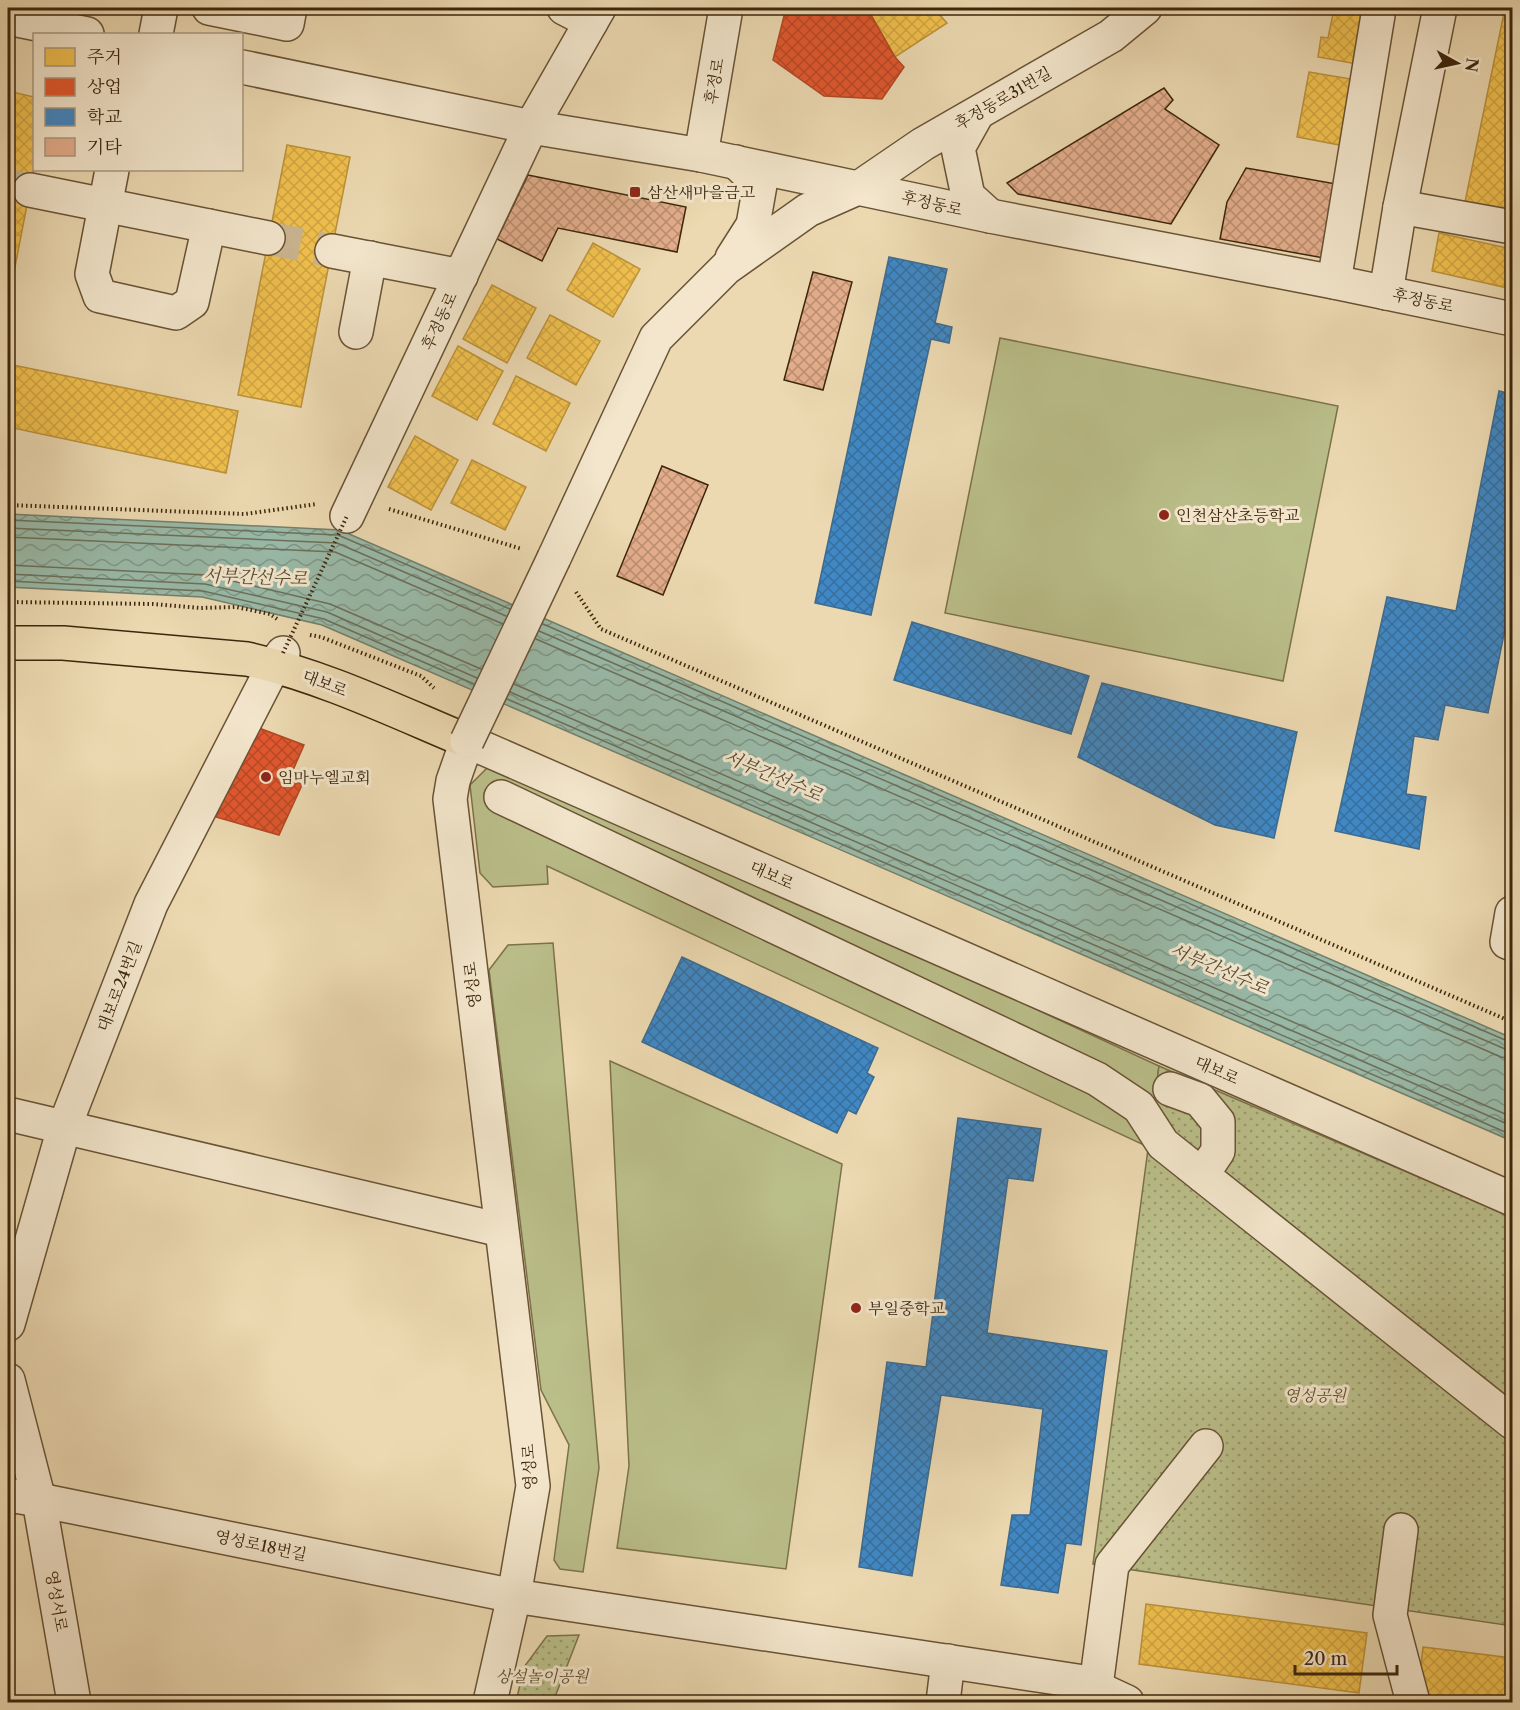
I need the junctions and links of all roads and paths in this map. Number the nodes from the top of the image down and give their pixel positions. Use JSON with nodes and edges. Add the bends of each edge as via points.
{"nodes":[{"id":1,"x":161,"y":8,"type":"edge"},
{"id":2,"x":209,"y":8,"type":"edge"},
{"id":3,"x":290,"y":8,"type":"edge"},
{"id":4,"x":726,"y":8,"type":"edge"},
{"id":5,"x":1145,"y":8,"type":"edge"},
{"id":6,"x":1440,"y":8,"type":"edge"},
{"id":7,"x":585,"y":12,"type":"edge"},
{"id":8,"x":1378,"y":15,"type":"dead end"},
{"id":9,"x":8,"y":18,"type":"edge"},
{"id":10,"x":82,"y":33,"type":"edge"},
{"id":11,"x":156,"y":33,"type":"edge"},
{"id":12,"x":243,"y":67,"type":"edge"},
{"id":13,"x":977,"y":114,"type":"junction"},
{"id":14,"x":531,"y":127,"type":"junction"},
{"id":15,"x":701,"y":155,"type":"junction"},
{"id":16,"x":736,"y":162,"type":"junction"},
{"id":17,"x":112,"y":171,"type":"edge"},
{"id":18,"x":860,"y":187,"type":"junction"},
{"id":19,"x":30,"y":190,"type":"tunnel mouth"},
{"id":20,"x":105,"y":205,"type":"junction"},
{"id":21,"x":1400,"y":207,"type":"junction"},
{"id":22,"x":990,"y":216,"type":"junction"},
{"id":23,"x":209,"y":226,"type":"junction"},
{"id":24,"x":1512,"y":227,"type":"edge"},
{"id":25,"x":268,"y":238,"type":"tunnel mouth"},
{"id":26,"x":332,"y":251,"type":"tunnel mouth"},
{"id":27,"x":370,"y":258,"type":"junction"},
{"id":28,"x":726,"y":268,"type":"junction"},
{"id":29,"x":461,"y":276,"type":"junction"},
{"id":30,"x":1334,"y":282,"type":"junction"},
{"id":31,"x":1386,"y":293,"type":"junction"},
{"id":32,"x":1512,"y":319,"type":"edge"},
{"id":33,"x":356,"y":332,"type":"dead end"},
{"id":34,"x":8,"y":504,"type":"edge"},
{"id":35,"x":351,"y":507,"type":"junction"},
{"id":36,"x":554,"y":558,"type":"junction"},
{"id":37,"x":8,"y":602,"type":"edge"},
{"id":38,"x":201,"y":608,"type":"dead end"},
{"id":39,"x":8,"y":643,"type":"edge"},
{"id":40,"x":279,"y":659,"type":"junction"},
{"id":41,"x":467,"y":741,"type":"junction"},
{"id":42,"x":501,"y":797,"type":"dead end"},
{"id":43,"x":1512,"y":913,"type":"edge"},
{"id":44,"x":1512,"y":944,"type":"edge"},
{"id":45,"x":1512,"y":1022,"type":"edge"},
{"id":46,"x":1174,"y":1052,"type":"junction"},
{"id":47,"x":1170,"y":1089,"type":"junction"},
{"id":48,"x":8,"y":1114,"type":"edge"},
{"id":49,"x":64,"y":1128,"type":"junction"},
{"id":50,"x":1163,"y":1144,"type":"junction"},
{"id":51,"x":1202,"y":1175,"type":"junction"},
{"id":52,"x":1512,"y":1199,"type":"edge"},
{"id":53,"x":501,"y":1230,"type":"junction"},
{"id":54,"x":8,"y":1324,"type":"edge"},
{"id":55,"x":8,"y":1380,"type":"edge"},
{"id":56,"x":1512,"y":1422,"type":"edge"},
{"id":57,"x":1206,"y":1446,"type":"dead end"},
{"id":58,"x":23,"y":1498,"type":"edge"},
{"id":59,"x":1401,"y":1530,"type":"dead end"},
{"id":60,"x":514,"y":1596,"type":"junction"},
{"id":61,"x":948,"y":1661,"type":"junction"},
{"id":62,"x":1096,"y":1686,"type":"junction"},
{"id":63,"x":74,"y":1702,"type":"edge"},
{"id":64,"x":490,"y":1702,"type":"edge"},
{"id":65,"x":943,"y":1702,"type":"edge"},
{"id":66,"x":1127,"y":1702,"type":"edge"},
{"id":67,"x":1413,"y":1702,"type":"edge"}],
"edges":[{"from":1,"to":11,"type":"street"},
{"from":2,"to":3,"type":"street","via":[[287,24]]},
{"from":4,"to":15,"type":"street","name":"후정로"},
{"from":5,"to":13,"type":"street","name":"후정동로31번길","via":[[1111,36]]},
{"from":6,"to":21,"type":"street"},
{"from":7,"to":14,"type":"street"},
{"from":8,"to":30,"type":"street"},
{"from":9,"to":10,"type":"street"},
{"from":12,"to":14,"type":"street","name":"후정동로"},
{"from":13,"to":18,"type":"street","name":"후정동로31번길","via":[[923,144]]},
{"from":13,"to":22,"type":"street","via":[[958,148],[968,196]]},
{"from":14,"to":15,"type":"street","name":"후정동로"},
{"from":14,"to":29,"type":"street","name":"후정동로"},
{"from":15,"to":16,"type":"street","name":"후정동로"},
{"from":16,"to":18,"type":"street","name":"후정동로"},
{"from":16,"to":28,"type":"street","via":[[760,185],[753,225]]},
{"from":17,"to":20,"type":"street"},
{"from":18,"to":22,"type":"street","name":"후정동로"},
{"from":18,"to":28,"type":"street","name":"후정동로31번길","via":[[808,210]]},
{"from":19,"to":20,"type":"street"},
{"from":20,"to":23,"type":"street"},
{"from":20,"to":23,"type":"street","via":[[92,274],[100,296],[176,313],[192,302]]},
{"from":21,"to":24,"type":"street"},
{"from":21,"to":31,"type":"street"},
{"from":22,"to":30,"type":"street","name":"후정동로"},
{"from":23,"to":25,"type":"street"},
{"from":26,"to":27,"type":"street"},
{"from":27,"to":29,"type":"street"},
{"from":27,"to":33,"type":"street"},
{"from":28,"to":36,"type":"street","name":"영성로","via":[[656,338]]},
{"from":29,"to":35,"type":"street","name":"후정동로"},
{"from":30,"to":31,"type":"street","name":"후정동로"},
{"from":31,"to":32,"type":"street","name":"후정동로"},
{"from":34,"to":35,"type":"path","via":[[245,514]]},
{"from":35,"to":36,"type":"path"},
{"from":35,"to":40,"type":"path","bridge":true},
{"from":36,"to":41,"type":"street","name":"영성로","bridge":true},
{"from":36,"to":45,"type":"path","via":[[601,629]]},
{"from":37,"to":38,"type":"path"},
{"from":39,"to":40,"type":"main road","name":"대보로","via":[[63,643]]},
{"from":40,"to":41,"type":"main road","name":"대보로"},
{"from":40,"to":49,"type":"street","name":"대보로24번길","via":[[152,904]]},
{"from":41,"to":46,"type":"street","name":"대보로"},
{"from":41,"to":53,"type":"street","name":"영성로","via":[[450,799]]},
{"from":42,"to":50,"type":"street","via":[[1097,1079],[1139,1107]]},
{"from":43,"to":44,"type":"street","via":[[1507,942]]},
{"from":46,"to":47,"type":"street"},
{"from":46,"to":52,"type":"street","name":"대보로"},
{"from":47,"to":50,"type":"street"},
{"from":47,"to":51,"type":"street","via":[[1200,1100],[1218,1122],[1218,1151]]},
{"from":48,"to":49,"type":"street"},
{"from":49,"to":53,"type":"street"},
{"from":49,"to":54,"type":"street","name":"대보로24번길"},
{"from":50,"to":51,"type":"street"},
{"from":51,"to":56,"type":"street"},
{"from":53,"to":60,"type":"street","name":"영성로","via":[[533,1486]]},
{"from":55,"to":58,"type":"street","name":"영성서로"},
{"from":57,"to":62,"type":"street","via":[[1112,1565]]},
{"from":58,"to":60,"type":"street","name":"영성로18번길"},
{"from":58,"to":63,"type":"street","name":"영성서로"},
{"from":59,"to":67,"type":"street","via":[[1390,1615]]},
{"from":60,"to":61,"type":"street","name":"영성로18번길"},
{"from":60,"to":64,"type":"street","name":"영성로"},
{"from":61,"to":62,"type":"street","name":"영성로18번길"},
{"from":61,"to":65,"type":"street"},
{"from":62,"to":66,"type":"street","name":"영성로18번길"}]}
